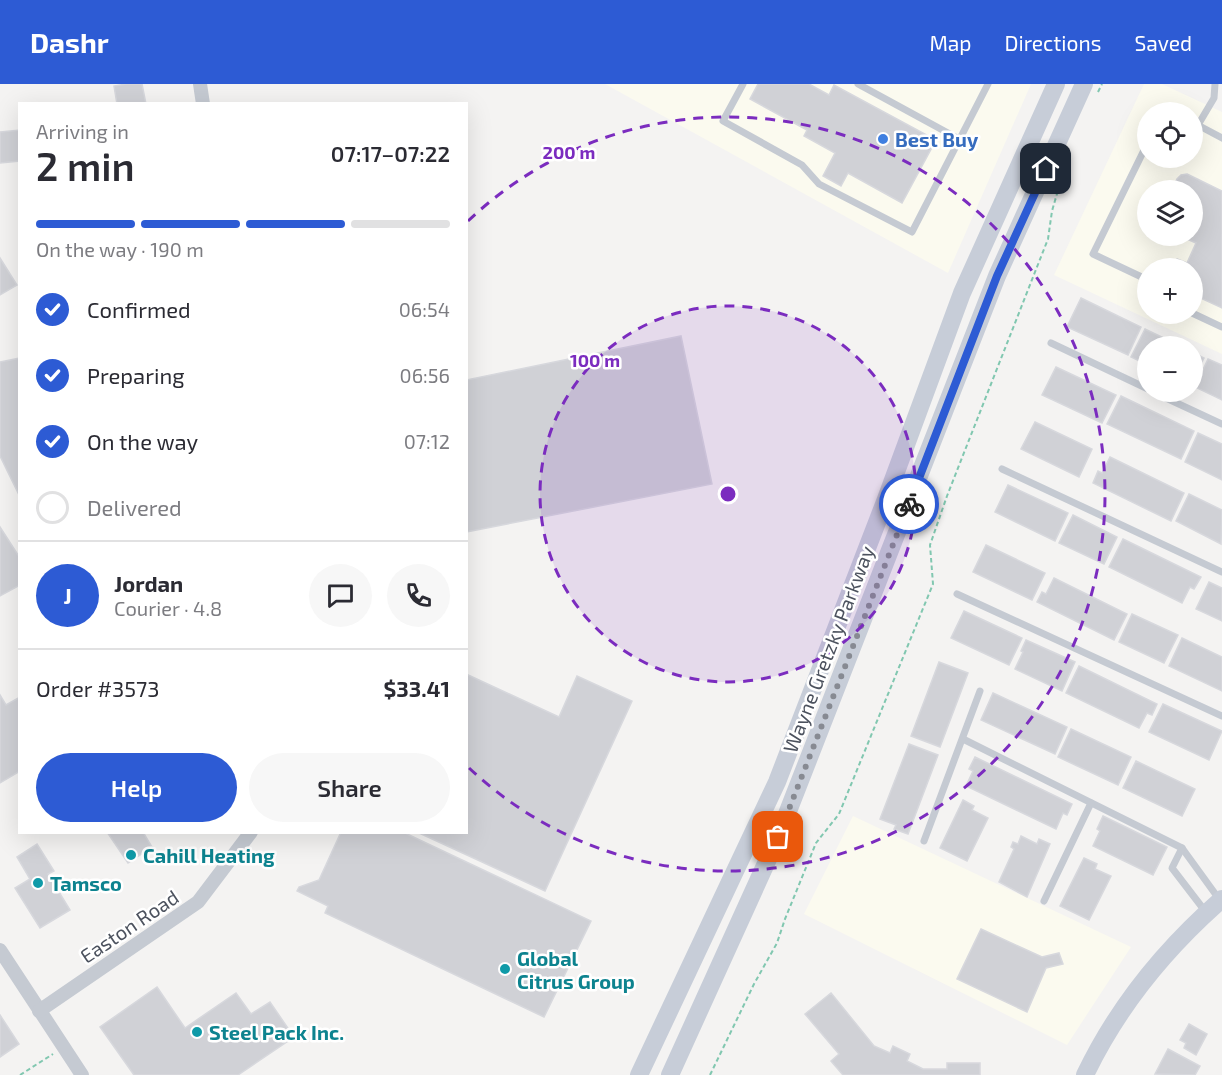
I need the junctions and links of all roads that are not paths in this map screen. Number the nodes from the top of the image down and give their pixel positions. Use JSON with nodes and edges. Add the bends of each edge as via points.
{"nodes":[{"id":1,"x":200,"y":84,"type":"edge"},
{"id":2,"x":743,"y":84,"type":"edge"},
{"id":3,"x":858,"y":84,"type":"edge"},
{"id":4,"x":988,"y":84,"type":"edge"},
{"id":5,"x":1056,"y":84,"type":"edge"},
{"id":6,"x":1215,"y":84,"type":"edge"},
{"id":7,"x":1091,"y":89,"type":"edge"},
{"id":8,"x":203,"y":102,"type":"edge"},
{"id":9,"x":1203,"y":112,"type":"edge"},
{"id":10,"x":1203,"y":127,"type":"edge"},
{"id":11,"x":1222,"y":138,"type":"edge"},
{"id":12,"x":959,"y":139,"type":"junction"},
{"id":13,"x":1137,"y":164,"type":"edge"},
{"id":14,"x":1137,"y":275,"type":"edge"},
{"id":15,"x":1203,"y":318,"type":"edge"},
{"id":16,"x":1222,"y":327,"type":"edge"},
{"id":17,"x":1051,"y":343,"type":"dead end"},
{"id":18,"x":1137,"y":384,"type":"edge"},
{"id":19,"x":1175,"y":402,"type":"edge"},
{"id":20,"x":1222,"y":424,"type":"edge"},
{"id":21,"x":1002,"y":469,"type":"dead end"},
{"id":22,"x":1222,"y":572,"type":"edge"},
{"id":23,"x":957,"y":594,"type":"dead end"},
{"id":24,"x":980,"y":691,"type":"dead end"},
{"id":25,"x":1222,"y":716,"type":"edge"},
{"id":26,"x":963,"y":739,"type":"junction"},
{"id":27,"x":1091,"y":803,"type":"junction"},
{"id":28,"x":249,"y":834,"type":"edge"},
{"id":29,"x":924,"y":841,"type":"dead end"},
{"id":30,"x":1182,"y":848,"type":"junction"},
{"id":31,"x":1044,"y":901,"type":"dead end"},
{"id":32,"x":1216,"y":904,"type":"edge"},
{"id":33,"x":0,"y":950,"type":"edge"},
{"id":34,"x":39,"y":1011,"type":"junction"},
{"id":35,"x":82,"y":1075,"type":"edge"},
{"id":36,"x":639,"y":1075,"type":"edge"},
{"id":37,"x":670,"y":1075,"type":"edge"},
{"id":38,"x":1085,"y":1075,"type":"edge"}],
"edges":[{"from":1,"to":8,"type":"street"},
{"from":2,"to":12,"type":"lane","via":[[723,121],[802,165],[819,184],[912,232]]},
{"from":3,"to":12,"type":"lane"},
{"from":4,"to":12,"type":"lane"},
{"from":5,"to":36,"type":"main road","name":"Wayne Gretzky Parkway","via":[[962,293],[777,782]]},
{"from":6,"to":9,"type":"lane","via":[[1214,98]]},
{"from":7,"to":37,"type":"main road","name":"Wayne Gretzky Parkway","via":[[997,276],[778,837]]},
{"from":10,"to":11,"type":"lane"},
{"from":13,"to":14,"type":"lane","via":[[1093,254]]},
{"from":15,"to":16,"type":"lane"},
{"from":17,"to":18,"type":"lane"},
{"from":19,"to":20,"type":"lane"},
{"from":21,"to":22,"type":"lane"},
{"from":23,"to":25,"type":"lane"},
{"from":24,"to":26,"type":"lane"},
{"from":26,"to":27,"type":"lane"},
{"from":26,"to":29,"type":"lane"},
{"from":27,"to":30,"type":"lane"},
{"from":27,"to":31,"type":"lane"},
{"from":28,"to":34,"type":"street","name":"Easton Road","via":[[198,902]]},
{"from":30,"to":32,"type":"lane"},
{"from":30,"to":32,"type":"lane","via":[[1172,868]]},
{"from":32,"to":38,"type":"main road","via":[[1148,974],[1100,1044]]},
{"from":33,"to":34,"type":"street"},
{"from":34,"to":35,"type":"street"}]}
